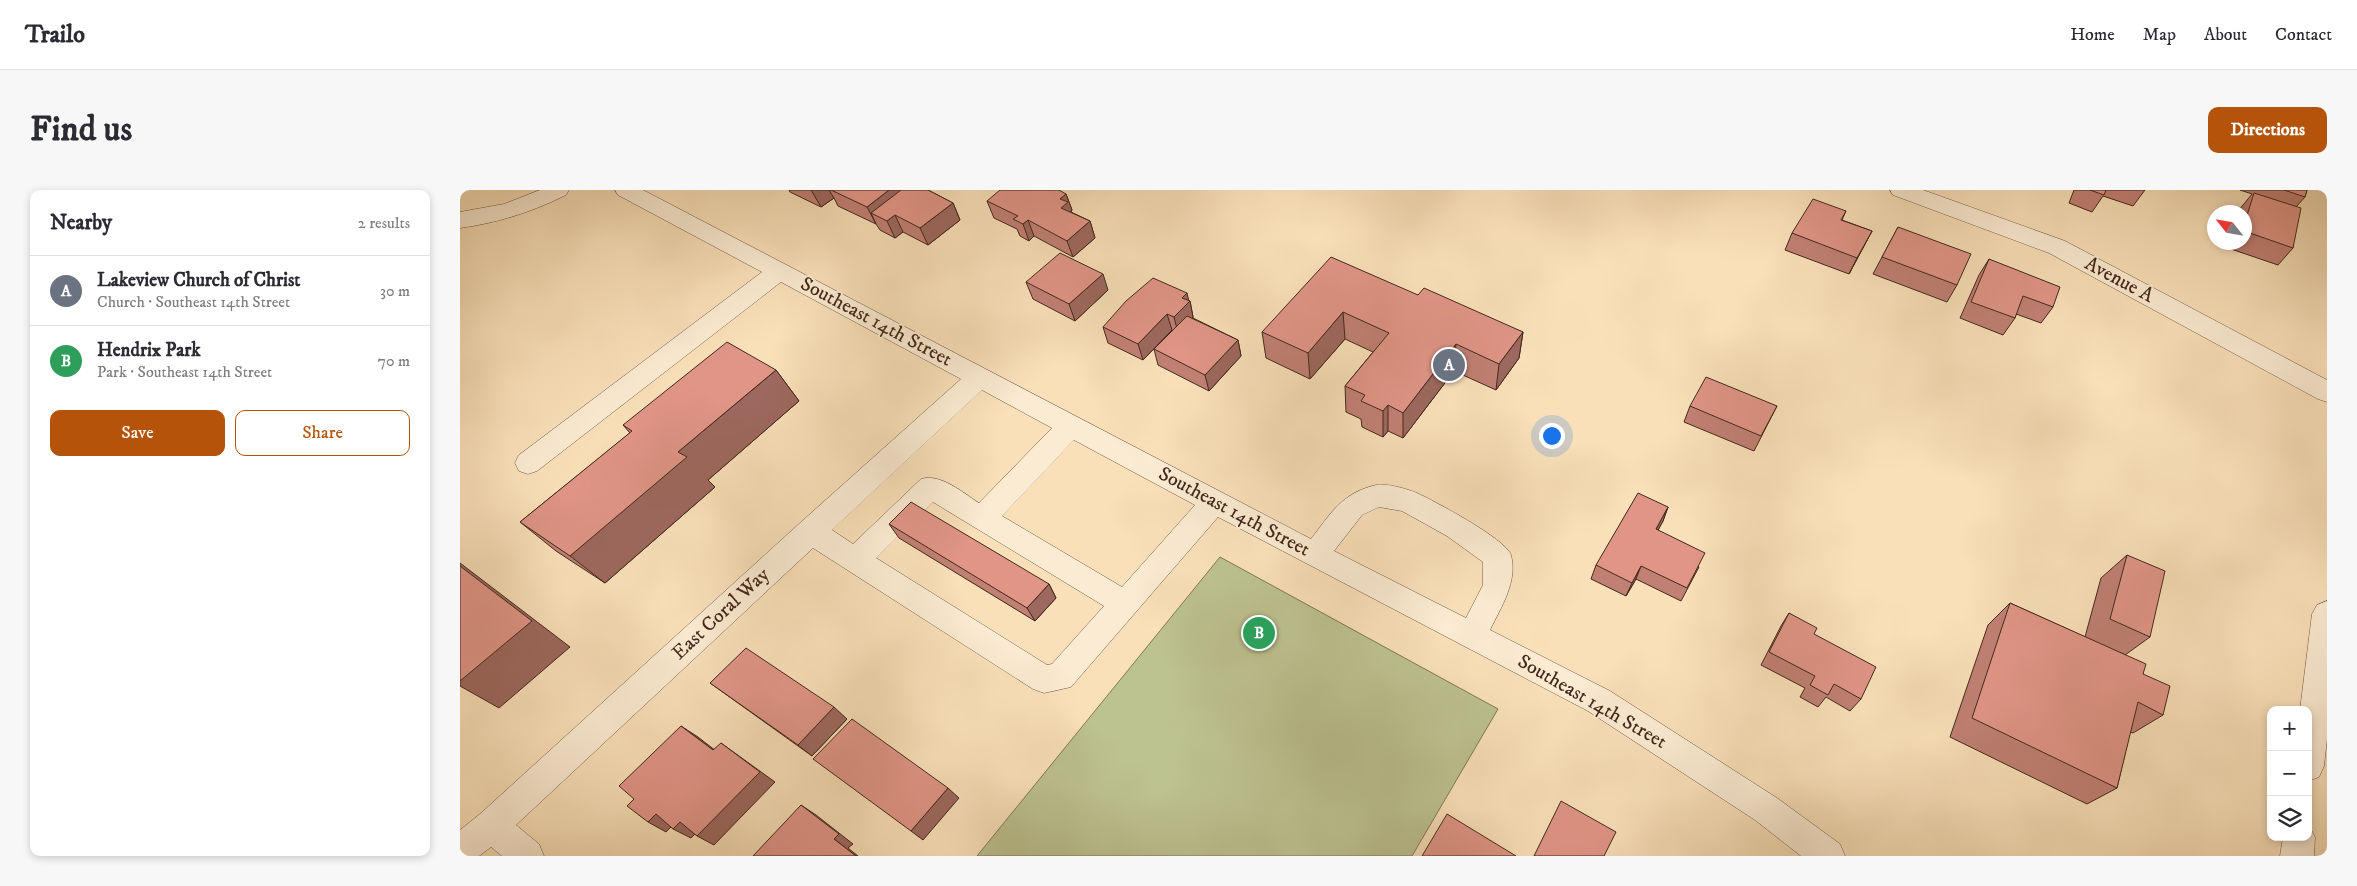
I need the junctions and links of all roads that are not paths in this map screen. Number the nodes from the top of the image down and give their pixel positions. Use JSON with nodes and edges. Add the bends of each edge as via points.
{"nodes":[{"id":1,"x":558,"y":190,"type":"edge"},
{"id":2,"x":1901,"y":190,"type":"edge"},
{"id":3,"x":644,"y":193,"type":"edge"},
{"id":4,"x":460,"y":220,"type":"edge"},
{"id":5,"x":780,"y":271,"type":"junction"},
{"id":6,"x":980,"y":377,"type":"junction"},
{"id":7,"x":2327,"y":392,"type":"edge"},
{"id":8,"x":1071,"y":426,"type":"junction"},
{"id":9,"x":528,"y":463,"type":"dead end"},
{"id":10,"x":1214,"y":503,"type":"junction"},
{"id":11,"x":982,"y":518,"type":"junction"},
{"id":12,"x":810,"y":531,"type":"junction"},
{"id":13,"x":1315,"y":554,"type":"junction"},
{"id":14,"x":856,"y":559,"type":"junction"},
{"id":15,"x":1125,"y":604,"type":"junction"},
{"id":16,"x":2327,"y":614,"type":"edge"},
{"id":17,"x":1472,"y":635,"type":"junction"},
{"id":18,"x":2310,"y":751,"type":"edge"},
{"id":19,"x":492,"y":826,"type":"junction"},
{"id":20,"x":2299,"y":841,"type":"edge"},
{"id":21,"x":460,"y":850,"type":"edge"},
{"id":22,"x":528,"y":856,"type":"edge"},
{"id":23,"x":1828,"y":856,"type":"edge"},
{"id":24,"x":2297,"y":856,"type":"edge"}],
"edges":[{"from":1,"to":4,"type":"street","via":[[532,204]]},
{"from":2,"to":7,"type":"street","name":"Avenue A","via":[[2057,247]]},
{"from":3,"to":5,"type":"street","name":"Southeast 14th Street"},
{"from":5,"to":6,"type":"street","name":"Southeast 14th Street"},
{"from":5,"to":9,"type":"street"},
{"from":6,"to":8,"type":"street","name":"Southeast 14th Street"},
{"from":6,"to":12,"type":"street","name":"East Coral Way"},
{"from":8,"to":10,"type":"street","name":"Southeast 14th Street"},
{"from":8,"to":11,"type":"street"},
{"from":10,"to":13,"type":"street","name":"Southeast 14th Street"},
{"from":10,"to":15,"type":"street"},
{"from":11,"to":14,"type":"street","via":[[931,487]]},
{"from":11,"to":15,"type":"street"},
{"from":12,"to":14,"type":"street"},
{"from":12,"to":19,"type":"street","name":"East Coral Way"},
{"from":13,"to":17,"type":"street","name":"Southeast 14th Street"},
{"from":13,"to":17,"type":"street","via":[[1352,507],[1378,496],[1407,501],[1457,528],[1497,556],[1497,586]]},
{"from":14,"to":15,"type":"street","via":[[1044,679],[1060,677]]},
{"from":16,"to":18,"type":"street"},
{"from":17,"to":23,"type":"street","name":"Southeast 14th Street","via":[[1599,701],[1766,809]]},
{"from":19,"to":21,"type":"street","name":"East Coral Way"},
{"from":19,"to":22,"type":"street"},
{"from":20,"to":24,"type":"street"}]}
